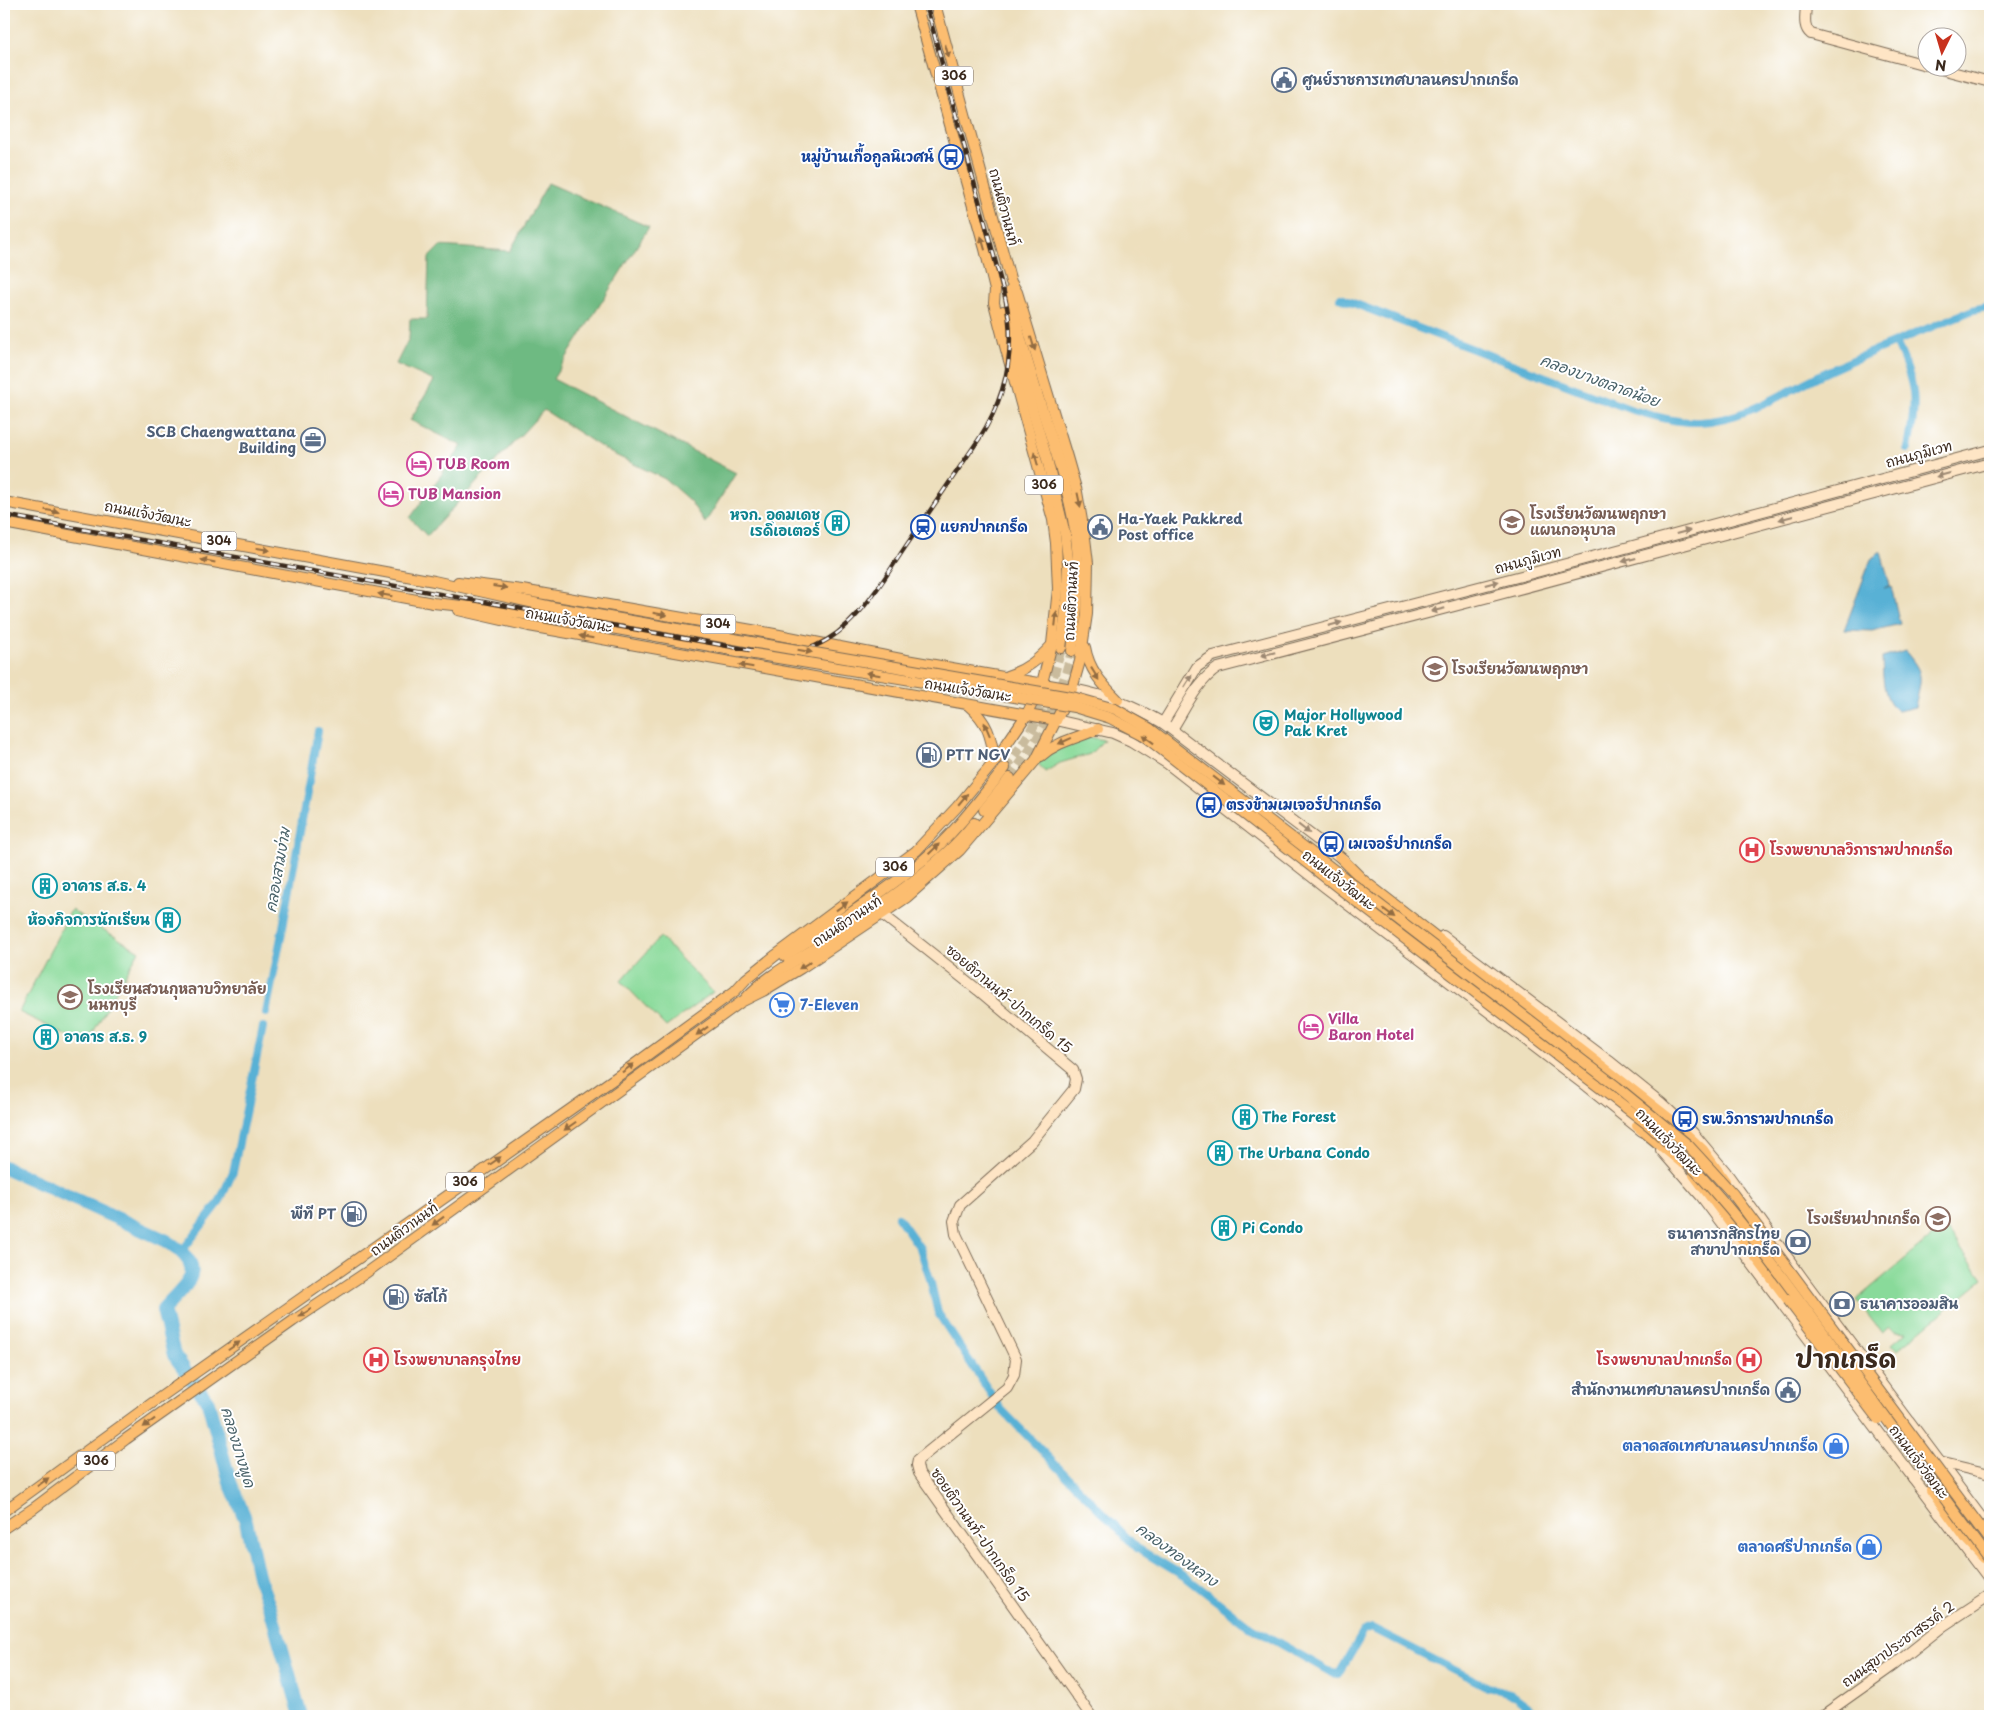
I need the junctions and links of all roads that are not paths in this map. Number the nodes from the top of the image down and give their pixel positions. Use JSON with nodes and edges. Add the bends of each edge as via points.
{"nodes":[{"id":1,"x":916,"y":4,"type":"edge"},
{"id":2,"x":935,"y":4,"type":"edge"},
{"id":3,"x":1806,"y":4,"type":"edge"},
{"id":4,"x":1916,"y":62,"type":"edge"},
{"id":5,"x":1966,"y":76,"type":"edge"},
{"id":6,"x":1990,"y":82,"type":"edge"},
{"id":7,"x":1010,"y":282,"type":"junction"},
{"id":8,"x":1990,"y":450,"type":"edge"},
{"id":9,"x":1990,"y":462,"type":"edge"},
{"id":10,"x":4,"y":502,"type":"edge"},
{"id":11,"x":4,"y":522,"type":"edge"},
{"id":12,"x":434,"y":581,"type":"junction"},
{"id":13,"x":433,"y":603,"type":"junction"},
{"id":14,"x":1084,"y":641,"type":"junction"},
{"id":15,"x":1057,"y":646,"type":"junction"},
{"id":16,"x":1072,"y":651,"type":"tunnel mouth"},
{"id":17,"x":890,"y":657,"type":"junction"},
{"id":18,"x":1006,"y":677,"type":"junction"},
{"id":19,"x":1042,"y":683,"type":"junction"},
{"id":20,"x":1072,"y":689,"type":"junction"},
{"id":21,"x":887,"y":691,"type":"junction"},
{"id":22,"x":1118,"y":700,"type":"junction"},
{"id":23,"x":967,"y":704,"type":"junction"},
{"id":24,"x":1174,"y":705,"type":"junction"},
{"id":25,"x":1184,"y":710,"type":"junction"},
{"id":26,"x":1027,"y":714,"type":"junction"},
{"id":27,"x":1056,"y":720,"type":"junction"},
{"id":28,"x":1163,"y":723,"type":"junction"},
{"id":29,"x":1098,"y":729,"type":"junction"},
{"id":30,"x":1172,"y":729,"type":"junction"},
{"id":31,"x":1209,"y":757,"type":"junction"},
{"id":32,"x":1036,"y":760,"type":"junction"},
{"id":33,"x":995,"y":761,"type":"junction"},
{"id":34,"x":1191,"y":782,"type":"junction"},
{"id":35,"x":1338,"y":856,"type":"junction"},
{"id":36,"x":882,"y":914,"type":"junction"},
{"id":37,"x":735,"y":990,"type":"junction"},
{"id":38,"x":742,"y":1002,"type":"junction"},
{"id":39,"x":1637,"y":1126,"type":"junction"},
{"id":40,"x":1733,"y":1194,"type":"junction"},
{"id":41,"x":1938,"y":1462,"type":"junction"},
{"id":42,"x":1990,"y":1474,"type":"edge"},
{"id":43,"x":1913,"y":1478,"type":"junction"},
{"id":44,"x":4,"y":1511,"type":"edge"},
{"id":45,"x":4,"y":1528,"type":"edge"},
{"id":46,"x":1990,"y":1529,"type":"edge"},
{"id":47,"x":1990,"y":1540,"type":"edge"},
{"id":48,"x":1990,"y":1560,"type":"edge"},
{"id":49,"x":1990,"y":1564,"type":"edge"},
{"id":50,"x":1990,"y":1580,"type":"edge"},
{"id":51,"x":1990,"y":1594,"type":"edge"},
{"id":52,"x":1090,"y":1716,"type":"edge"},
{"id":53,"x":1822,"y":1716,"type":"edge"}],
"edges":[{"from":15,"to":1,"type":"main road","name":"ถนนติวานนท์","number":"306","one_way":true,"via":[[1058,574],[1053,520],[994,303],[995,290]]},
{"from":2,"to":7,"type":"main road","name":"ถนนติวานนท์","number":"306","one_way":true},
{"from":3,"to":4,"type":"street","via":[[1805,26],[1811,34]]},
{"from":5,"to":6,"type":"street"},
{"from":7,"to":14,"type":"main road","name":"ถนนติวานนท์","number":"306","one_way":true,"via":[[1044,378],[1082,515],[1088,587]]},
{"from":7,"to":16,"type":"main road","number":"306","via":[[1021,336],[1065,488],[1076,538],[1078,583]]},
{"from":24,"to":8,"type":"street","name":"ถนนภูมิเวท","one_way":true,"via":[[1197,667],[1213,656]]},
{"from":9,"to":25,"type":"street","name":"ถนนภูมิเวท","one_way":true,"via":[[1218,668],[1205,678]]},
{"from":10,"to":12,"type":"main road","name":"ถนนแจ้งวัฒนะ","number":"304","one_way":true},
{"from":13,"to":11,"type":"main road","name":"ถนนแจ้งวัฒนะ","number":"304","one_way":true},
{"from":12,"to":17,"type":"main road","name":"ถนนแจ้งวัฒนะ","number":"304","one_way":true,"via":[[522,590]]},
{"from":12,"to":40,"type":"main road","name":"ถนนแจ้งวัฒนะ","one_way":true,"bridge":true,"via":[[527,602],[1076,698],[1115,709],[1150,728],[1648,1111],[1688,1145]]},
{"from":21,"to":13,"type":"main road","name":"ถนนแจ้งวัฒนะ","number":"304","one_way":true,"via":[[529,626]]},
{"from":48,"to":13,"type":"main road","name":"ถนนแจ้งวัฒนะ","one_way":true,"bridge":true,"via":[[1750,1234],[1680,1153],[1650,1126],[1143,735],[1110,718],[1074,707],[543,616]]},
{"from":14,"to":20,"type":"main road","name":"ถนนติวานนท์","number":"306"},
{"from":14,"to":22,"type":"main road","one_way":true,"via":[[1092,670]]},
{"from":15,"to":18,"type":"main road"},
{"from":15,"to":19,"type":"main road","name":"ถนนติวานนท์","number":"306"},
{"from":17,"to":18,"type":"main road","name":"ถนนแจ้งวัฒนะ","number":"304"},
{"from":17,"to":21,"type":"main road","via":[[898,663],[900,678]]},
{"from":18,"to":19,"type":"main road","name":"ถนนแจ้งวัฒนะ","number":"304"},
{"from":19,"to":20,"type":"main road","name":"ถนนแจ้งวัฒนะ","number":"304"},
{"from":19,"to":26,"type":"main road","name":"ถนนติวานนท์","number":"306"},
{"from":20,"to":22,"type":"street","name":"ถนนแจ้งวัฒนะ"},
{"from":20,"to":27,"type":"main road","name":"ถนนติวานนท์","number":"306"},
{"from":21,"to":23,"type":"main road","name":"ถนนแจ้งวัฒนะ","number":"304"},
{"from":22,"to":28,"type":"street","name":"ถนนแจ้งวัฒนะ"},
{"from":23,"to":26,"type":"main road","name":"ถนนแจ้งวัฒนะ","number":"304"},
{"from":33,"to":23,"type":"main road","one_way":true,"via":[[987,727]]},
{"from":24,"to":25,"type":"street"},
{"from":24,"to":28,"type":"street","name":"ถนนภูมิเวท"},
{"from":25,"to":30,"type":"street","name":"ถนนภูมิเวท"},
{"from":26,"to":27,"type":"main road","name":"ถนนแจ้งวัฒนะ","number":"304"},
{"from":26,"to":33,"type":"main road","name":"ถนนติวานนท์","number":"306"},
{"from":27,"to":29,"type":"street","name":"ถนนแจ้งวัฒนะ"},
{"from":27,"to":32,"type":"main road","name":"ถนนติวานนท์","number":"306"},
{"from":28,"to":30,"type":"street","name":"ถนนแจ้งวัฒนะ"},
{"from":29,"to":32,"type":"main road","one_way":true,"via":[[1068,739]]},
{"from":29,"to":34,"type":"street","name":"ถนนแจ้งวัฒนะ","via":[[1131,741]]},
{"from":30,"to":31,"type":"street","name":"ถนนแจ้งวัฒนะ"},
{"from":31,"to":34,"type":"street","via":[[1200,757],[1192,762],[1188,772]]},
{"from":31,"to":35,"type":"street","name":"ถนนแจ้งวัฒนะ","one_way":true},
{"from":32,"to":36,"type":"main road","name":"ถนนติวานนท์","number":"306","via":[[960,850],[907,897]]},
{"from":37,"to":33,"type":"main road","name":"ถนนติวานนท์","number":"306","one_way":true,"via":[[776,955],[916,852]]},
{"from":34,"to":39,"type":"street","name":"ถนนแจ้งวัฒนะ"},
{"from":35,"to":40,"type":"main road","bridge":true,"via":[[1363,880],[1686,1133],[1715,1165]]},
{"from":35,"to":41,"type":"street","name":"ถนนแจ้งวัฒนะ","via":[[1602,1056],[1688,1127],[1725,1171]]},
{"from":36,"to":38,"type":"main road","name":"ถนนติวานนท์","number":"306","one_way":true,"via":[[801,968]]},
{"from":36,"to":52,"type":"street","name":"ซอยติวานนท์-ปากเกร็ด 15","via":[[1073,1070],[1076,1079],[1074,1089],[1032,1141],[960,1205],[954,1221],[956,1234],[1016,1359],[1014,1375],[1007,1388],[918,1460],[917,1465]]},
{"from":37,"to":38,"type":"main road","number":"306","one_way":true,"via":[[924,859],[1007,773],[969,830],[914,880],[837,934],[760,982]]},
{"from":44,"to":37,"type":"main road","name":"ถนนติวานนท์","number":"306","one_way":true},
{"from":38,"to":45,"type":"main road","name":"ถนนติวานนท์","number":"306","one_way":true},
{"from":39,"to":43,"type":"street","name":"ถนนแจ้งวัฒนะ","via":[[1701,1196]]},
{"from":39,"to":49,"type":"main road","bridge":true,"via":[[1693,1174],[1967,1540]]},
{"from":40,"to":47,"type":"main road","name":"ถนนแจ้งวัฒนะ","bridge":true},
{"from":41,"to":42,"type":"street"},
{"from":41,"to":43,"type":"street"},
{"from":41,"to":46,"type":"street","name":"ถนนแจ้งวัฒนะ"},
{"from":43,"to":50,"type":"street","name":"ถนนแจ้งวัฒนะ"},
{"from":51,"to":53,"type":"street","name":"ถนนสุขาประชาสรรค์ 2"}]}
